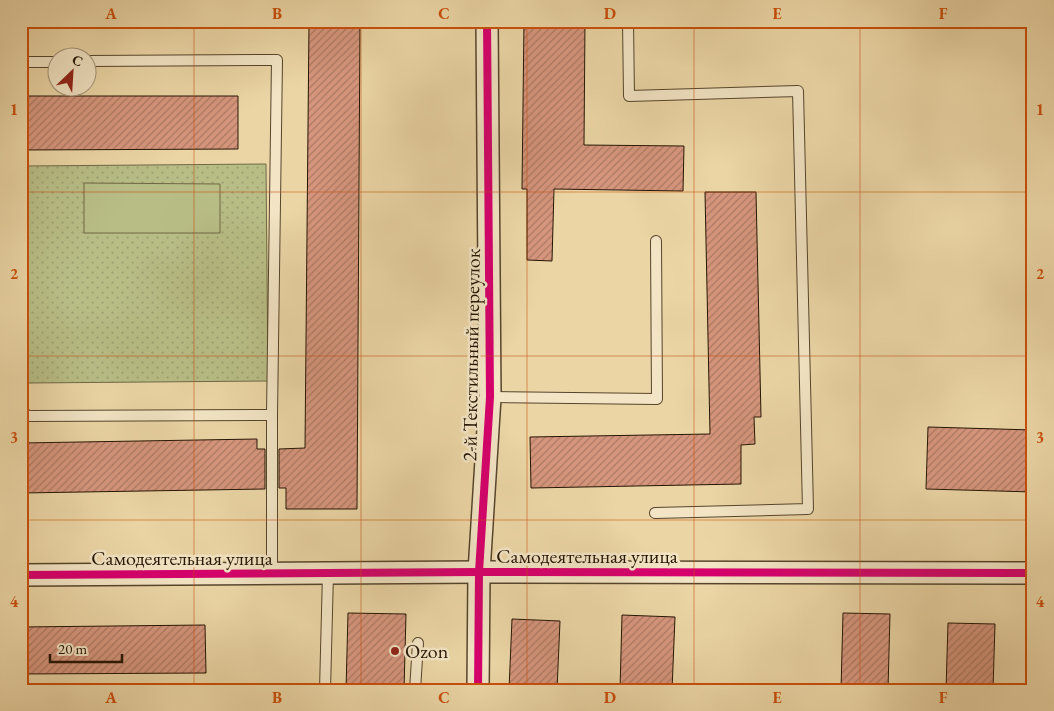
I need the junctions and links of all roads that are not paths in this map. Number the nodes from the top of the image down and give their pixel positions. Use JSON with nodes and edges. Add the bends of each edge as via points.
{"nodes":[{"id":1,"x":487,"y":21,"type":"edge"},
{"id":2,"x":628,"y":21,"type":"edge"},
{"id":3,"x":98,"y":61,"type":"edge"},
{"id":4,"x":21,"y":62,"type":"edge"},
{"id":5,"x":48,"y":62,"type":"edge"},
{"id":6,"x":656,"y":241,"type":"dead end"},
{"id":7,"x":490,"y":397,"type":"junction"},
{"id":8,"x":21,"y":410,"type":"edge"},
{"id":9,"x":272,"y":415,"type":"junction"},
{"id":10,"x":654,"y":513,"type":"dead end"},
{"id":11,"x":479,"y":572,"type":"junction"},
{"id":12,"x":328,"y":573,"type":"junction"},
{"id":13,"x":1033,"y":573,"type":"edge"},
{"id":14,"x":272,"y":574,"type":"junction"},
{"id":15,"x":21,"y":575,"type":"edge"},
{"id":16,"x":418,"y":643,"type":"dead end"},
{"id":17,"x":325,"y":690,"type":"edge"},
{"id":18,"x":415,"y":690,"type":"edge"},
{"id":19,"x":478,"y":690,"type":"edge"}],
"edges":[{"from":1,"to":7,"type":"street","name":"2-й Текстильный переулок"},
{"from":2,"to":10,"type":"lane","via":[[629,96],[798,92],[808,509]]},
{"from":3,"to":9,"type":"lane","via":[[277,60]]},
{"from":4,"to":5,"type":"lane"},
{"from":6,"to":7,"type":"lane","via":[[657,399]]},
{"from":7,"to":11,"type":"street","name":"2-й Текстильный переулок"},
{"from":8,"to":9,"type":"lane","via":[[28,416]]},
{"from":9,"to":14,"type":"lane"},
{"from":11,"to":12,"type":"street","name":"Самодеятельная улица"},
{"from":11,"to":13,"type":"street","name":"Самодеятельная улица"},
{"from":11,"to":19,"type":"street","name":"2-й Текстильный переулок"},
{"from":12,"to":14,"type":"street","name":"Самодеятельная улица"},
{"from":12,"to":17,"type":"lane"},
{"from":14,"to":15,"type":"street","name":"Самодеятельная улица"},
{"from":16,"to":18,"type":"lane"}]}
